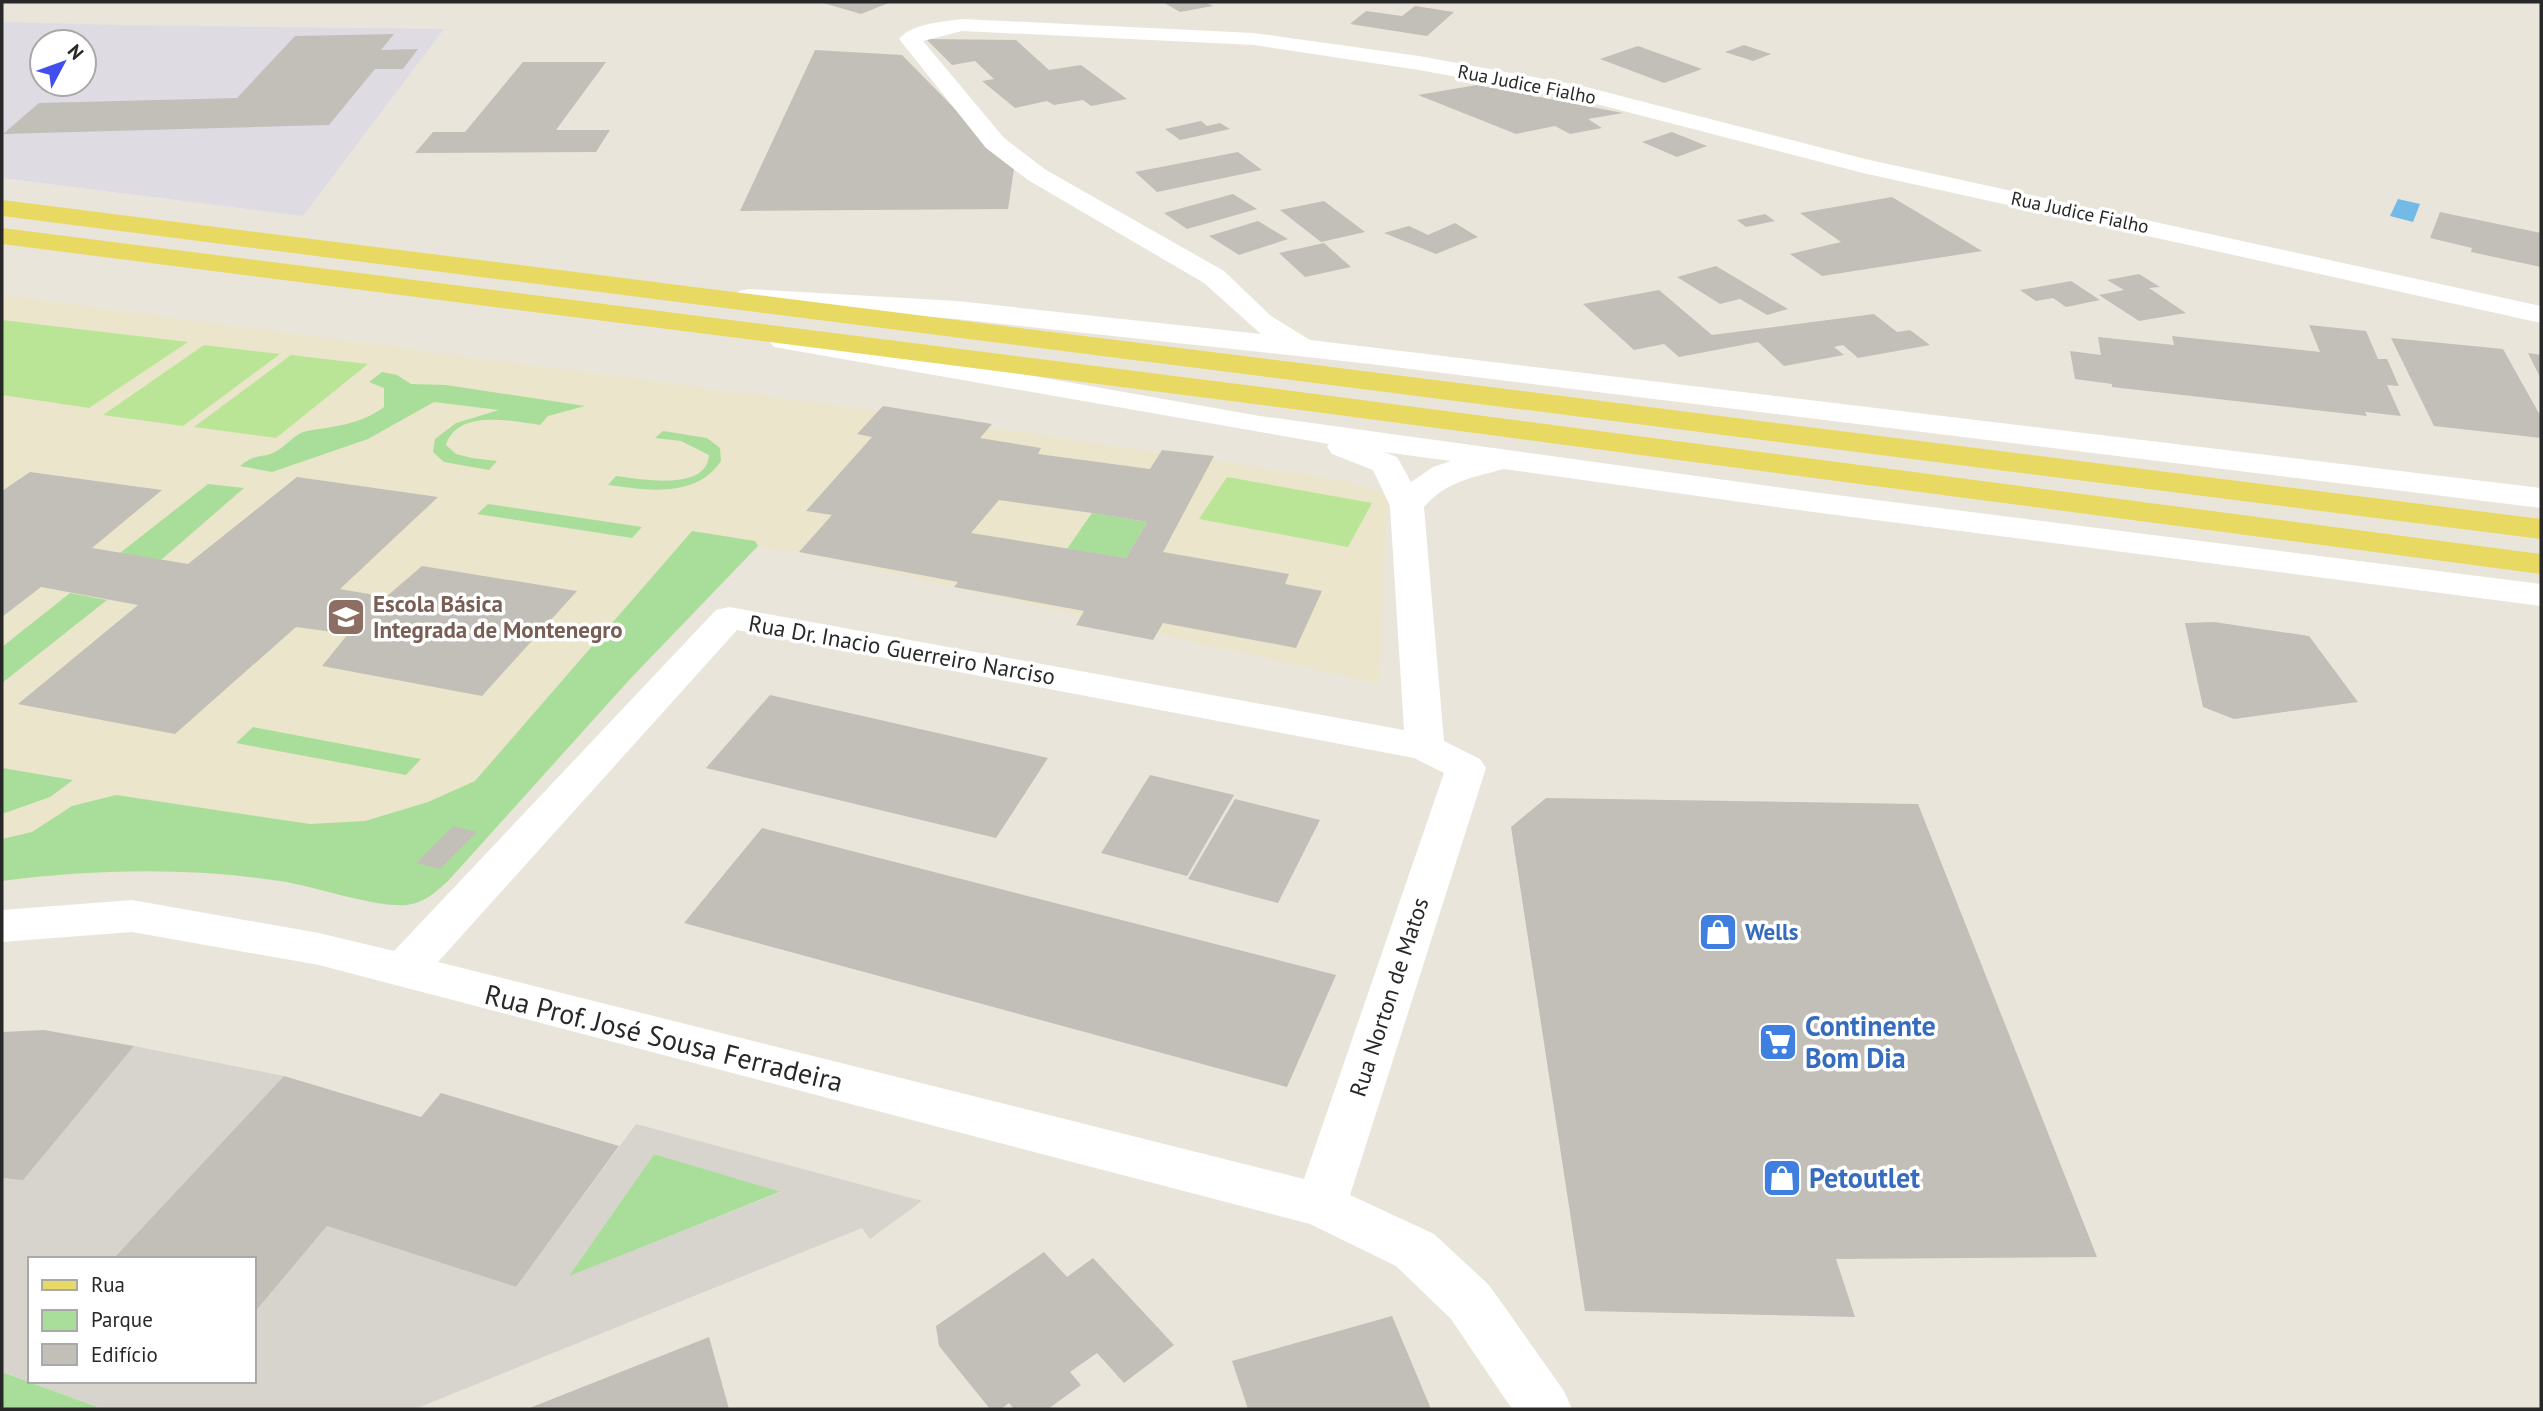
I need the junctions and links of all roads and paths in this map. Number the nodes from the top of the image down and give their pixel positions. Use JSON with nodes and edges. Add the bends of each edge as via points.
{"nodes":[{"id":1,"x":2,"y":208,"type":"edge"},
{"id":2,"x":2,"y":236,"type":"edge"},
{"id":3,"x":1232,"y":294,"type":"junction"},
{"id":4,"x":656,"y":304,"type":"junction"},
{"id":5,"x":2541,"y":314,"type":"edge"},
{"id":6,"x":1164,"y":333,"type":"junction"},
{"id":7,"x":1303,"y":348,"type":"junction"},
{"id":8,"x":1260,"y":425,"type":"junction"},
{"id":9,"x":1517,"y":458,"type":"junction"},
{"id":10,"x":2541,"y":498,"type":"edge"},
{"id":11,"x":1407,"y":506,"type":"junction"},
{"id":12,"x":2541,"y":529,"type":"edge"},
{"id":13,"x":2541,"y":564,"type":"edge"},
{"id":14,"x":2541,"y":595,"type":"edge"},
{"id":15,"x":1425,"y":747,"type":"junction"},
{"id":16,"x":2,"y":926,"type":"edge"},
{"id":17,"x":402,"y":972,"type":"junction"},
{"id":18,"x":1321,"y":1205,"type":"junction"},
{"id":19,"x":1544,"y":1409,"type":"edge"}],
"edges":[{"from":1,"to":4,"type":"main road"},
{"from":2,"to":4,"type":"main road"},
{"from":3,"to":5,"type":"street","name":"Rua Judice Fialho","via":[[1214,277],[1038,176],[995,143],[910,39],[962,25],[1254,39],[1419,63],[1581,93],[1863,166]]},
{"from":3,"to":6,"type":"street","via":[[1213,319]]},
{"from":3,"to":7,"type":"street","name":"Rua Judice Fialho","via":[[1261,322]]},
{"from":4,"to":6,"type":"street","via":[[957,310]]},
{"from":4,"to":8,"type":"street"},
{"from":4,"to":12,"type":"main road"},
{"from":4,"to":13,"type":"main road"},
{"from":6,"to":7,"type":"street"},
{"from":7,"to":10,"type":"street"},
{"from":8,"to":9,"type":"street"},
{"from":8,"to":11,"type":"street","via":[[1352,449],[1386,464]]},
{"from":9,"to":11,"type":"street","via":[[1458,468],[1429,481]]},
{"from":9,"to":14,"type":"street","via":[[1813,502]]},
{"from":11,"to":15,"type":"street"},
{"from":15,"to":17,"type":"street","name":"Rua Dr. Inacio Guerreiro Narciso","via":[[729,618]]},
{"from":15,"to":18,"type":"street","name":"Rua Norton de Matos","via":[[1466,768]]},
{"from":16,"to":17,"type":"street","name":"Rua Prof. José Sousa Ferradeira","via":[[132,916],[319,949]]},
{"from":17,"to":18,"type":"street","name":"Rua Prof. José Sousa Ferradeira"},
{"from":18,"to":19,"type":"street","via":[[1415,1250],[1470,1303]]}]}
